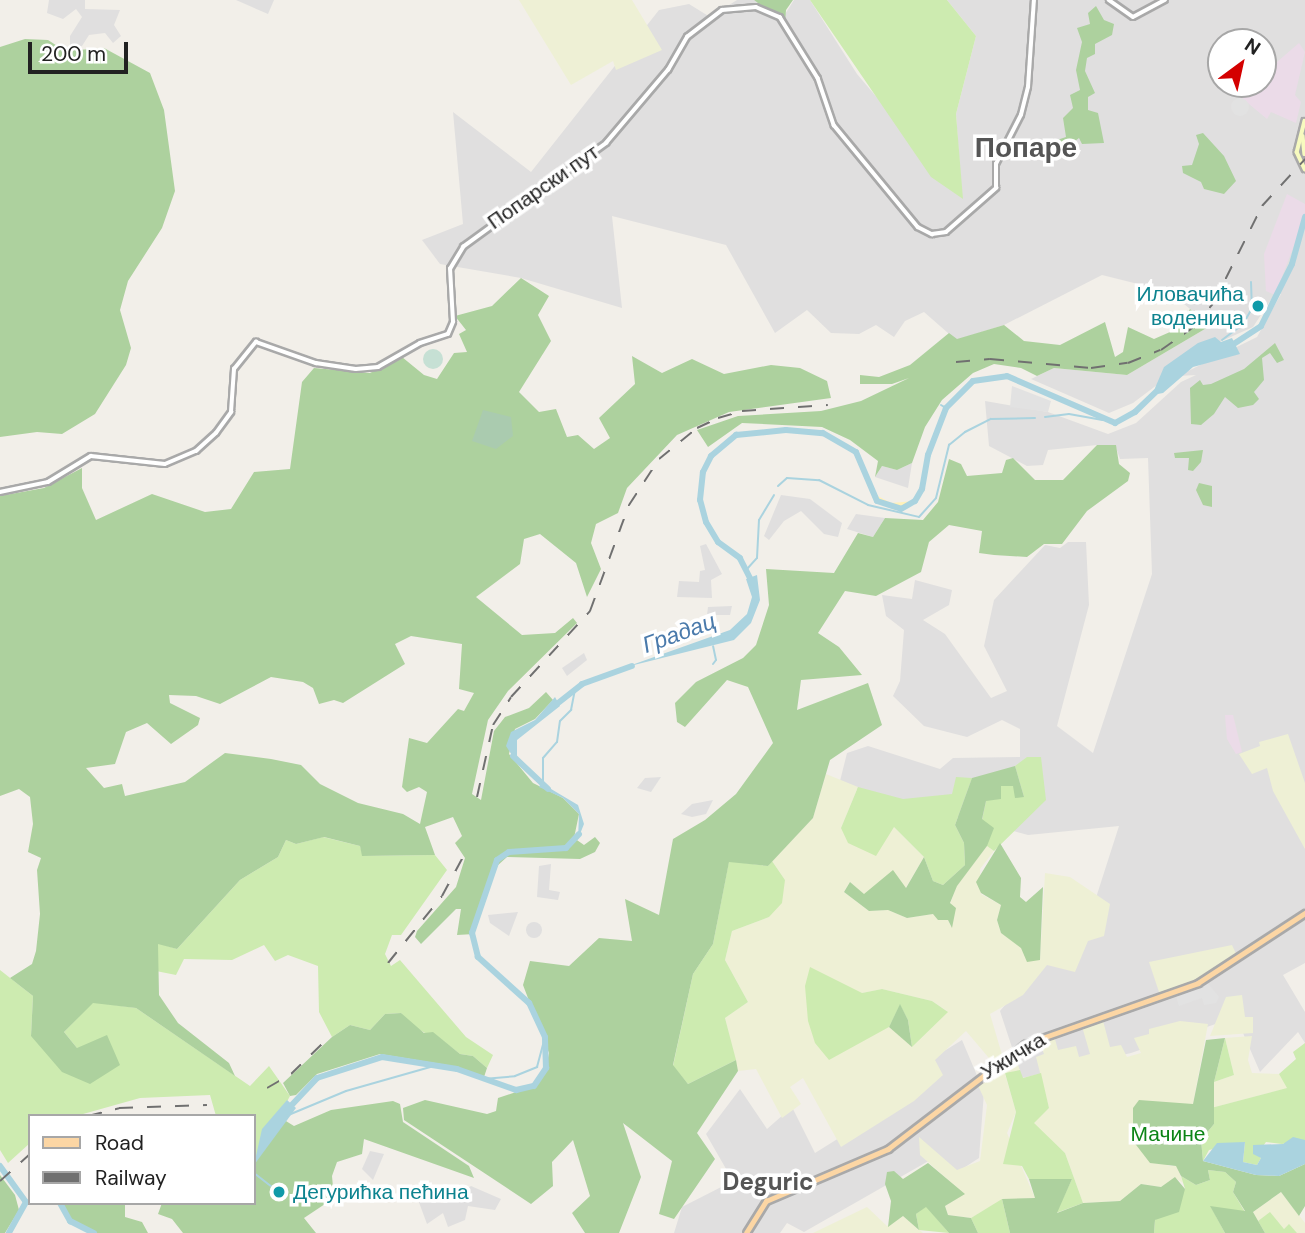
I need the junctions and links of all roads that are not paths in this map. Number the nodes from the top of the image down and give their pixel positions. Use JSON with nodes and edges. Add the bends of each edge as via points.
{"nodes":[{"id":1,"x":1034,"y":0,"type":"edge"},
{"id":2,"x":1110,"y":0,"type":"edge"},
{"id":3,"x":1165,"y":0,"type":"edge"},
{"id":4,"x":1305,"y":121,"type":"edge"},
{"id":5,"x":1303,"y":132,"type":"junction"},
{"id":6,"x":1305,"y":154,"type":"edge"},
{"id":7,"x":1305,"y":169,"type":"edge"},
{"id":8,"x":0,"y":492,"type":"edge"},
{"id":9,"x":1305,"y":913,"type":"edge"},
{"id":10,"x":746,"y":1233,"type":"edge"}],
"edges":[{"from":1,"to":8,"type":"street","name":"Попарски пут","via":[[1028,87],[1017,124],[996,162],[996,188],[946,232],[932,234],[918,227],[835,125],[818,78],[780,17],[756,7],[722,10],[687,37],[668,70],[603,146],[463,247],[450,269],[453,324],[448,334],[420,343],[378,367],[356,369],[316,363],[256,342],[234,369],[231,412],[196,451],[165,464],[91,456],[46,483]]},
{"from":2,"to":3,"type":"street","via":[[1133,17]]},
{"from":4,"to":5,"type":"main road"},
{"from":5,"to":6,"type":"main road"},
{"from":5,"to":7,"type":"main road","via":[[1297,152]]},
{"from":9,"to":10,"type":"main road","name":"Ужичка","via":[[1202,982],[1025,1044],[888,1149],[766,1201]]}]}
